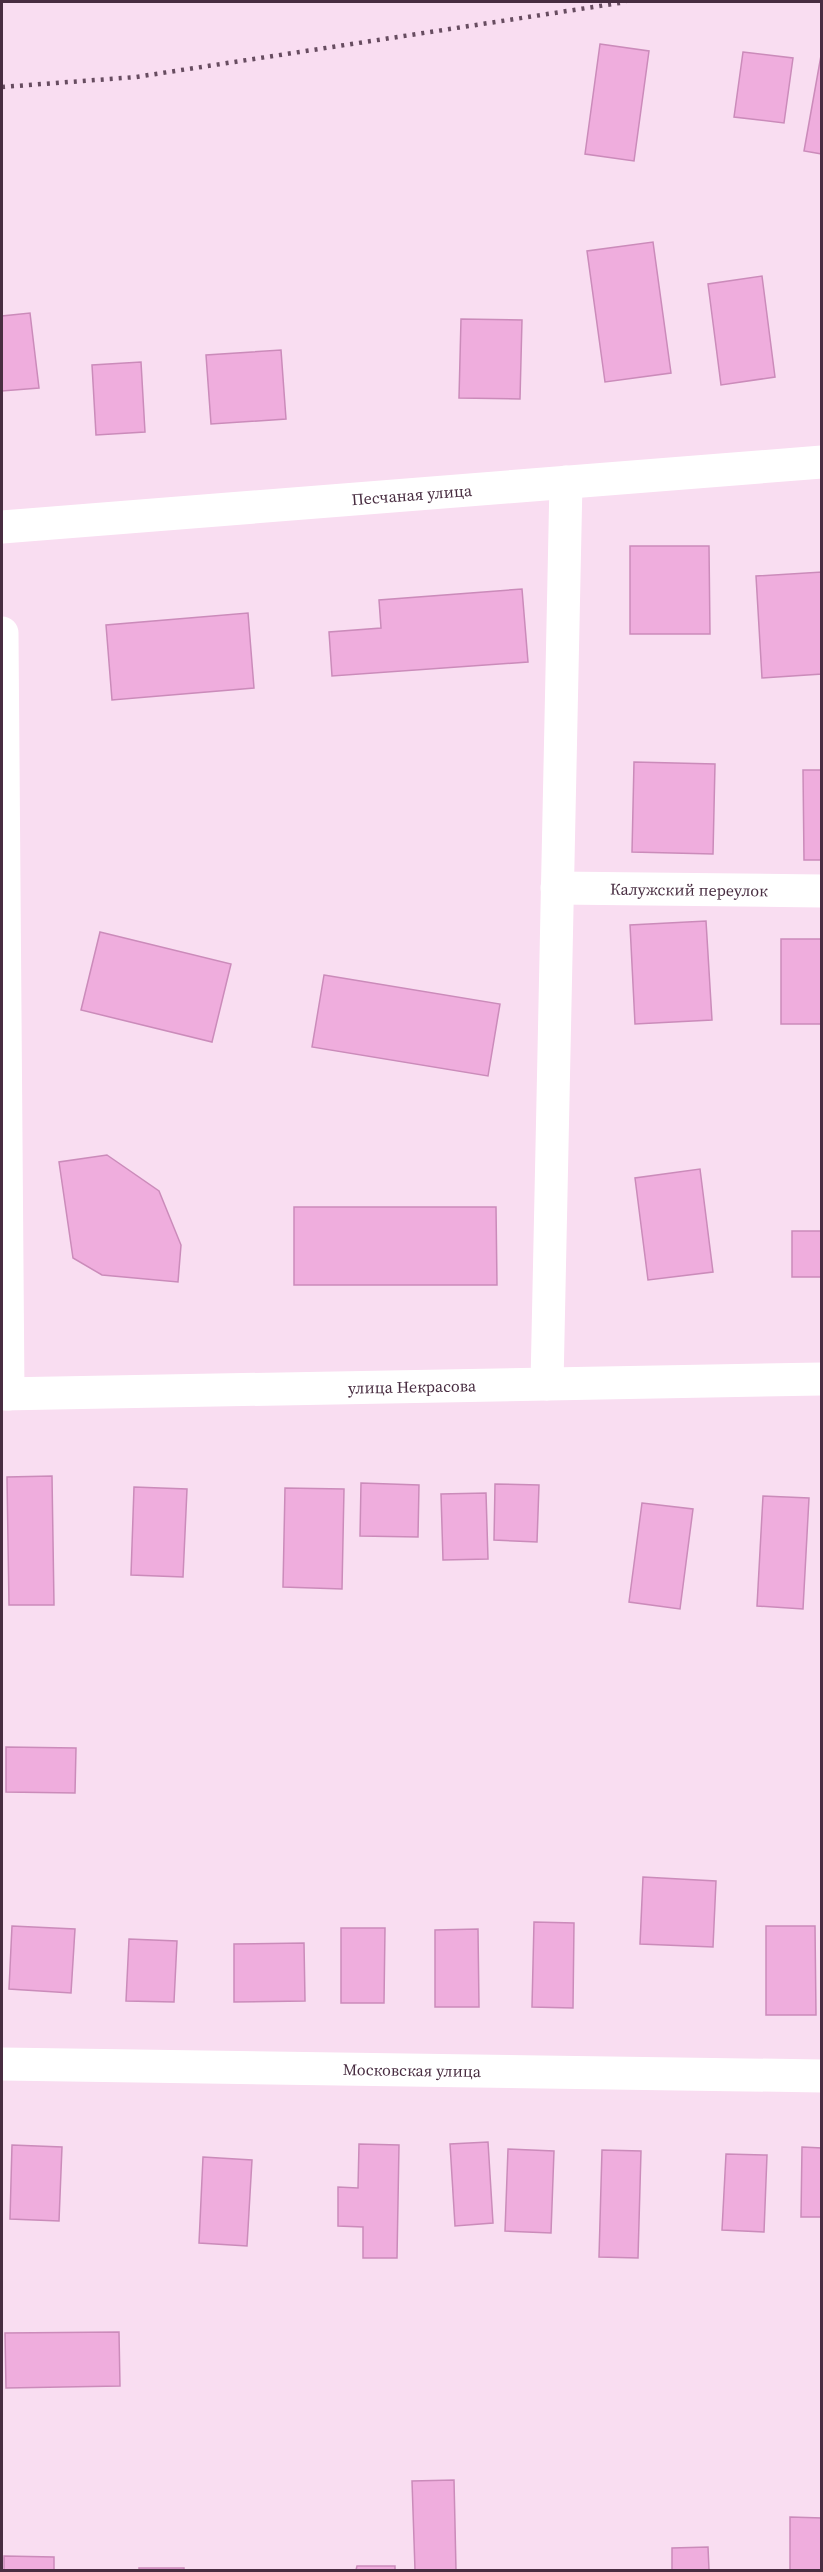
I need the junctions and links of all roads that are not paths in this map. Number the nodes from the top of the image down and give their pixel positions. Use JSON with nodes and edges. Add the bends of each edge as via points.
{"nodes":[{"id":1,"x":822,"y":462,"type":"edge"},
{"id":2,"x":566,"y":482,"type":"junction"},
{"id":3,"x":2,"y":528,"type":"edge"},
{"id":4,"x":2,"y":633,"type":"edge"},
{"id":5,"x":557,"y":888,"type":"junction"},
{"id":6,"x":822,"y":891,"type":"edge"},
{"id":7,"x":822,"y":1379,"type":"edge"},
{"id":8,"x":547,"y":1384,"type":"junction"},
{"id":9,"x":5,"y":1394,"type":"edge"},
{"id":10,"x":2,"y":2064,"type":"edge"},
{"id":11,"x":822,"y":2076,"type":"edge"}],
"edges":[{"from":1,"to":2,"type":"street","name":"Песчаная улица"},
{"from":2,"to":3,"type":"street","name":"Песчаная улица"},
{"from":2,"to":5,"type":"street"},
{"from":4,"to":9,"type":"street"},
{"from":5,"to":6,"type":"street","name":"Калужский переулок"},
{"from":5,"to":8,"type":"street"},
{"from":7,"to":8,"type":"street","name":"улица Некрасова"},
{"from":8,"to":9,"type":"street","name":"улица Некрасова"},
{"from":10,"to":11,"type":"street","name":"Московская улица"}]}
